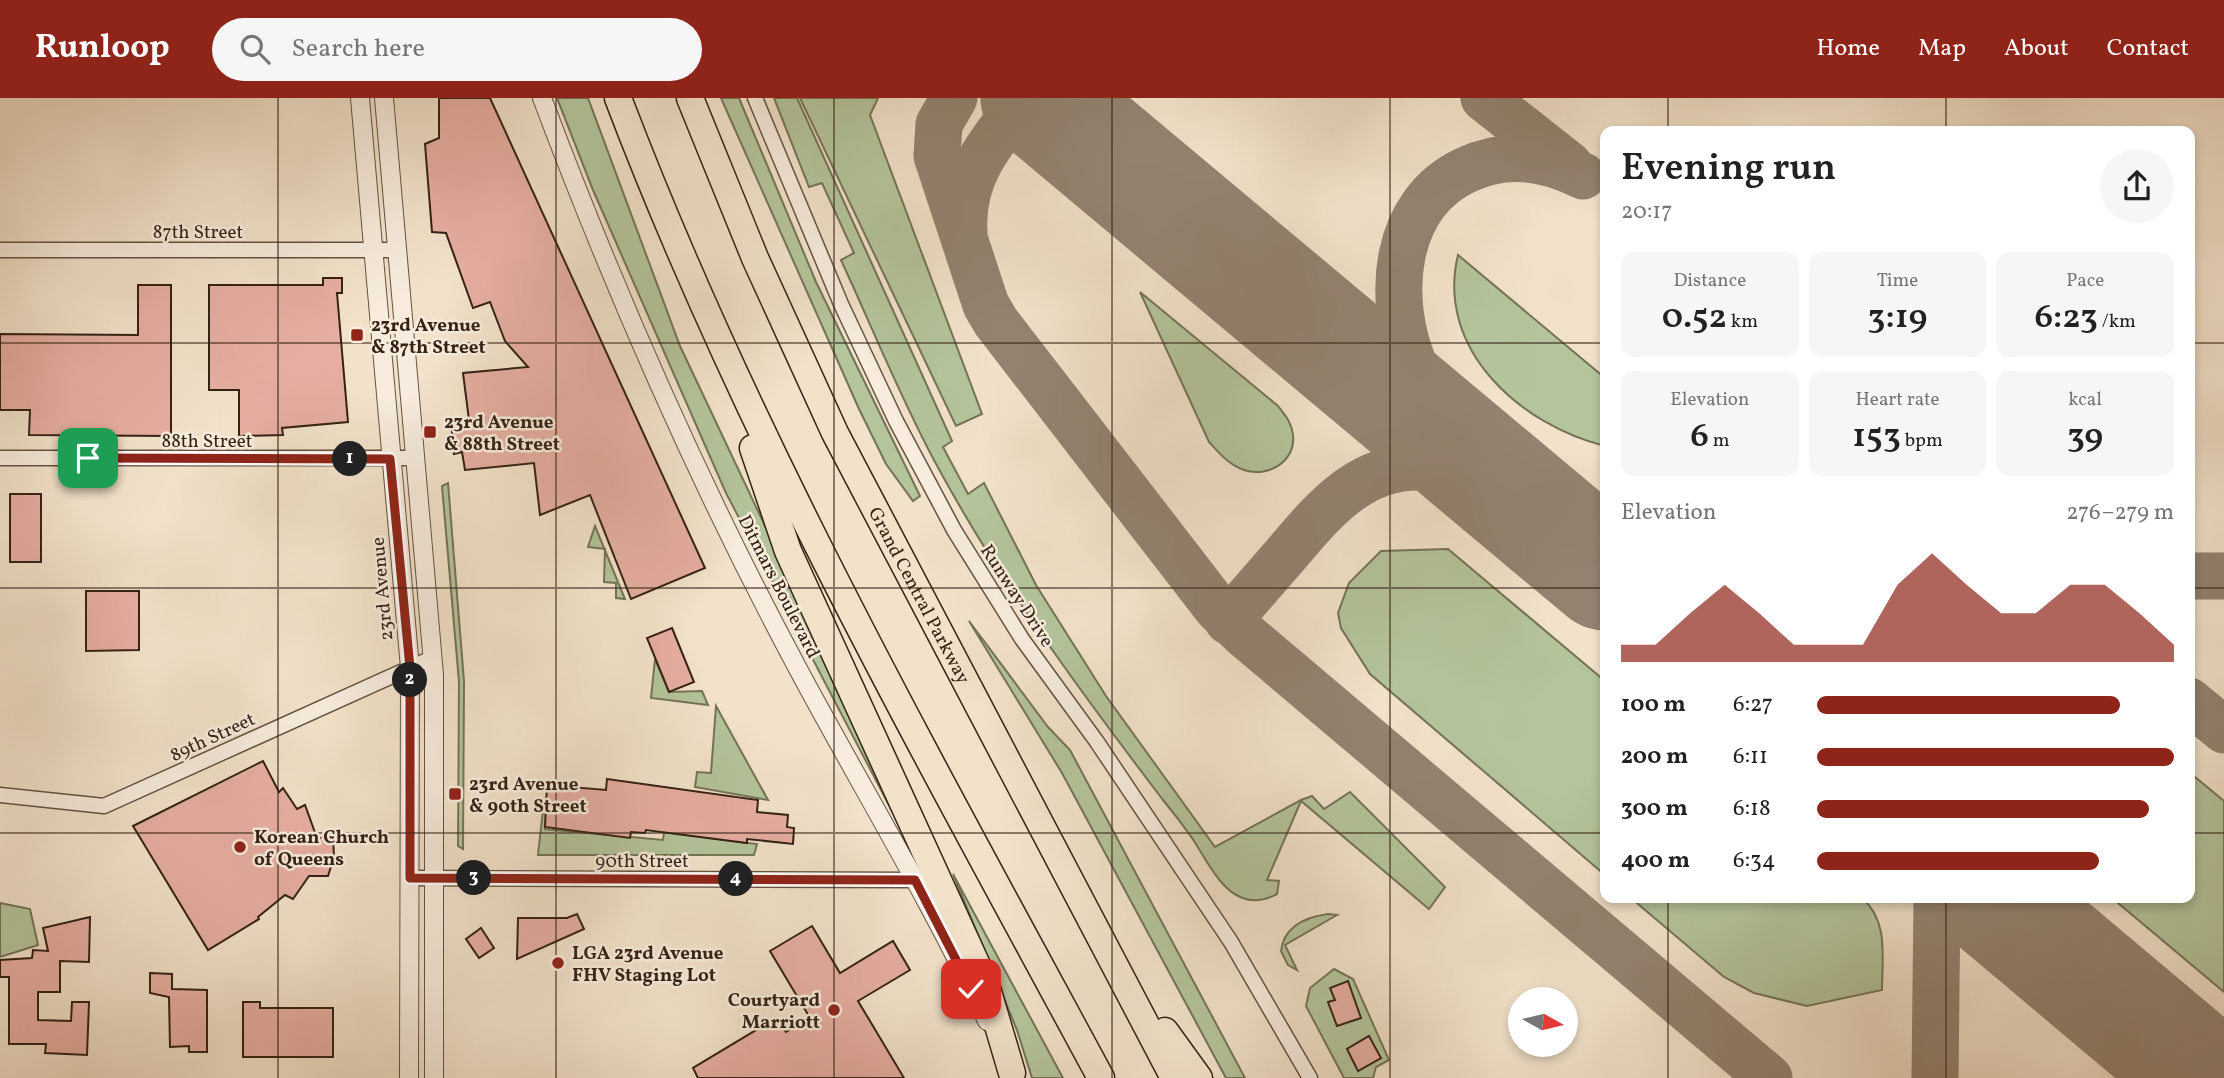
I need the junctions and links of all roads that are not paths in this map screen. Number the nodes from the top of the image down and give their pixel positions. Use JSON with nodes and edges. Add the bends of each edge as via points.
{"nodes":[{"id":1,"x":360,"y":98,"type":"edge"},
{"id":2,"x":384,"y":98,"type":"edge"},
{"id":3,"x":542,"y":98,"type":"edge"},
{"id":4,"x":618,"y":98,"type":"edge"},
{"id":5,"x":690,"y":98,"type":"edge"},
{"id":6,"x":755,"y":98,"type":"edge"},
{"id":7,"x":0,"y":250,"type":"edge"},
{"id":8,"x":397,"y":250,"type":"junction"},
{"id":9,"x":372,"y":251,"type":"junction"},
{"id":10,"x":708,"y":318,"type":"junction"},
{"id":11,"x":415,"y":457,"type":"junction"},
{"id":12,"x":0,"y":458,"type":"edge"},
{"id":13,"x":390,"y":459,"type":"junction"},
{"id":14,"x":432,"y":658,"type":"junction"},
{"id":15,"x":410,"y":668,"type":"junction"},
{"id":16,"x":0,"y":795,"type":"edge"},
{"id":17,"x":410,"y":878,"type":"junction"},
{"id":18,"x":434,"y":878,"type":"junction"},
{"id":19,"x":915,"y":880,"type":"junction"},
{"id":20,"x":1111,"y":953,"type":"junction"},
{"id":21,"x":1013,"y":1075,"type":"edge"},
{"id":22,"x":409,"y":1078,"type":"edge"},
{"id":23,"x":434,"y":1078,"type":"edge"},
{"id":24,"x":1101,"y":1078,"type":"edge"},
{"id":25,"x":1174,"y":1078,"type":"edge"},
{"id":26,"x":1199,"y":1078,"type":"edge"},
{"id":27,"x":1310,"y":1078,"type":"edge"}],
"edges":[{"from":1,"to":9,"type":"street","name":"23rd Avenue"},
{"from":2,"to":8,"type":"street"},
{"from":3,"to":19,"type":"street","name":"Ditmars Boulevard","via":[[621,298],[709,492],[797,668]]},
{"from":4,"to":10,"type":"highway"},
{"from":5,"to":20,"type":"highway","name":"Grand Central Parkway","via":[[755,258],[835,433]]},
{"from":6,"to":27,"type":"street","name":"Runway Drive","via":[[841,304],[954,530],[1022,639],[1097,741],[1231,942]]},
{"from":7,"to":9,"type":"street","name":"87th Street"},
{"from":8,"to":9,"type":"street","name":"87th Street"},
{"from":8,"to":11,"type":"street"},
{"from":9,"to":13,"type":"street","name":"23rd Avenue"},
{"from":10,"to":21,"type":"highway","via":[[788,551],[986,985]]},
{"from":10,"to":24,"type":"highway","via":[[818,548]]},
{"from":11,"to":13,"type":"street","name":"88th Street"},
{"from":11,"to":14,"type":"street"},
{"from":12,"to":13,"type":"street","name":"88th Street"},
{"from":13,"to":15,"type":"street","name":"23rd Avenue"},
{"from":14,"to":15,"type":"street","name":"89th Street"},
{"from":14,"to":18,"type":"street"},
{"from":15,"to":16,"type":"street","name":"89th Street","via":[[104,806]]},
{"from":15,"to":17,"type":"street","name":"23rd Avenue"},
{"from":17,"to":18,"type":"street","name":"90th Street"},
{"from":17,"to":22,"type":"street","name":"23rd Avenue"},
{"from":18,"to":19,"type":"street","name":"90th Street"},
{"from":18,"to":23,"type":"street"},
{"from":19,"to":21,"type":"street","name":"Ditmars Boulevard"},
{"from":20,"to":25,"type":"highway","name":"Grand Central Parkway"},
{"from":20,"to":26,"type":"highway"}]}
